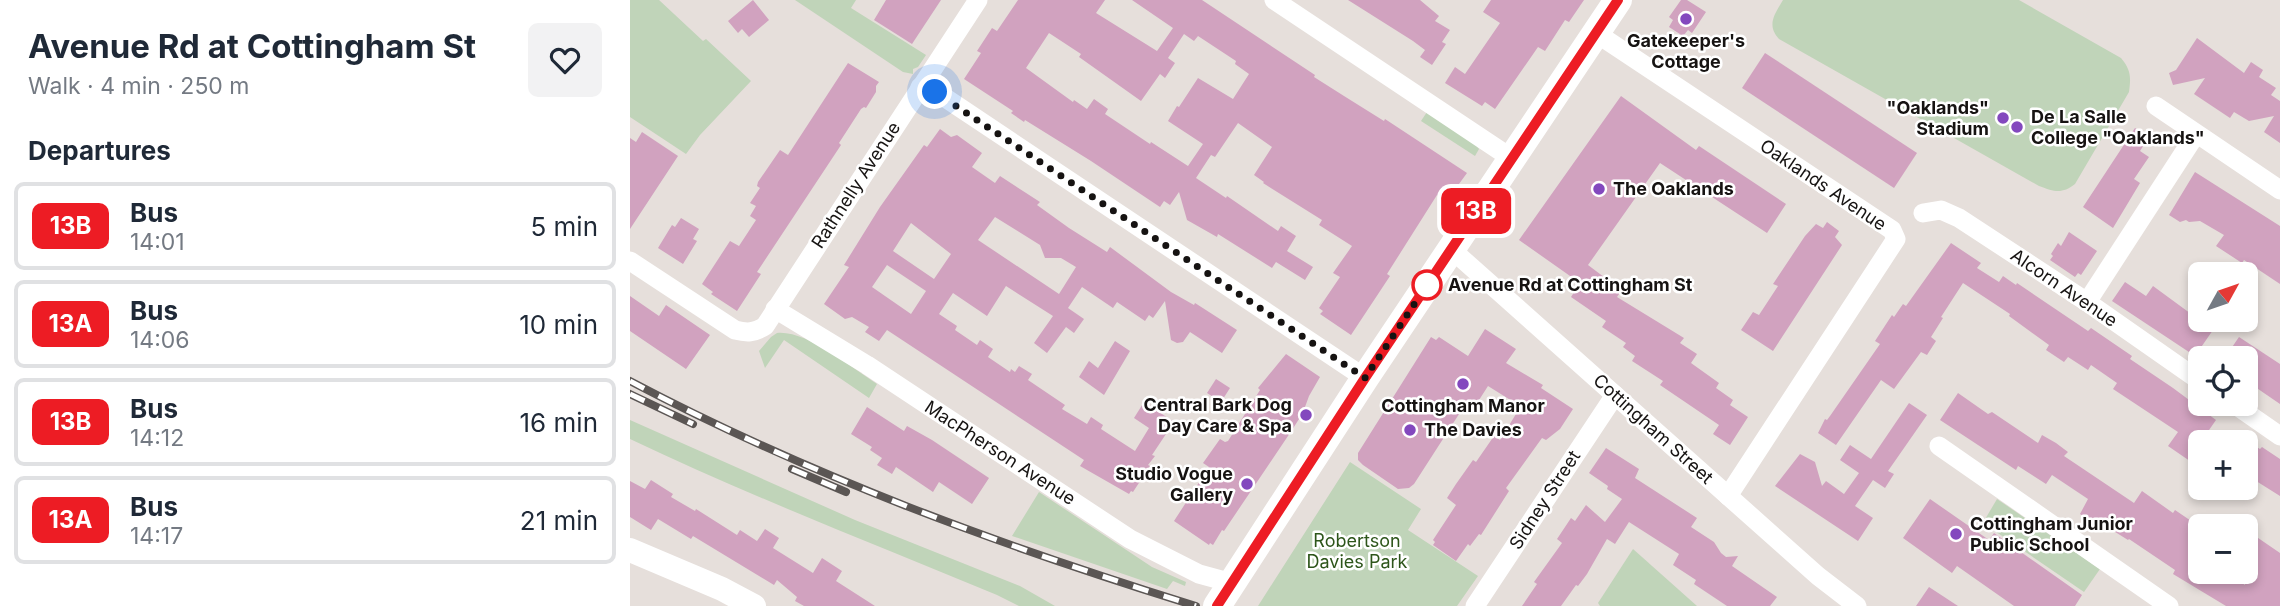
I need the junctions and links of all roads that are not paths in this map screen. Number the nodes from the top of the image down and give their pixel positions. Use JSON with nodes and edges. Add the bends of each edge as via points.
{"nodes":[{"id":1,"x":978,"y":0,"type":"edge"},
{"id":2,"x":1274,"y":0,"type":"edge"},
{"id":3,"x":1618,"y":0,"type":"edge"},
{"id":4,"x":1596,"y":33,"type":"junction"},
{"id":5,"x":920,"y":87,"type":"junction"},
{"id":6,"x":2156,"y":106,"type":"dead end"},
{"id":7,"x":2196,"y":134,"type":"junction"},
{"id":8,"x":1511,"y":158,"type":"junction"},
{"id":9,"x":2280,"y":190,"type":"edge"},
{"id":10,"x":1923,"y":213,"type":"dead end"},
{"id":11,"x":1451,"y":249,"type":"junction"},
{"id":12,"x":630,"y":261,"type":"edge"},
{"id":13,"x":2087,"y":302,"type":"junction"},
{"id":14,"x":775,"y":309,"type":"junction"},
{"id":15,"x":2188,"y":372,"type":"edge"},
{"id":16,"x":1365,"y":378,"type":"junction"},
{"id":17,"x":1615,"y":394,"type":"junction"},
{"id":18,"x":2251,"y":416,"type":"edge"},
{"id":19,"x":2280,"y":436,"type":"edge"},
{"id":20,"x":1939,"y":446,"type":"dead end"},
{"id":21,"x":1727,"y":496,"type":"junction"},
{"id":22,"x":630,"y":550,"type":"edge"},
{"id":23,"x":1224,"y":594,"type":"edge"},
{"id":24,"x":754,"y":606,"type":"edge"},
{"id":25,"x":1475,"y":606,"type":"edge"},
{"id":26,"x":1857,"y":606,"type":"edge"},
{"id":27,"x":2169,"y":606,"type":"edge"}],
"edges":[{"from":1,"to":5,"type":"street","name":"Rathnelly Avenue"},
{"from":2,"to":8,"type":"street"},
{"from":3,"to":4,"type":"main road"},
{"from":4,"to":8,"type":"main road"},
{"from":4,"to":21,"type":"street","name":"Oaklands Avenue","via":[[1892,230],[1896,239]]},
{"from":5,"to":14,"type":"street","name":"Rathnelly Avenue"},
{"from":5,"to":16,"type":"street","via":[[946,98]]},
{"from":6,"to":7,"type":"street"},
{"from":7,"to":9,"type":"street"},
{"from":7,"to":13,"type":"street"},
{"from":8,"to":11,"type":"main road"},
{"from":10,"to":13,"type":"street","name":"Alcorn Avenue","via":[[1941,210],[1959,218]]},
{"from":11,"to":16,"type":"main road"},
{"from":11,"to":17,"type":"street","name":"Cottingham Street"},
{"from":12,"to":14,"type":"street","name":"Rathnelly Avenue","via":[[725,325],[745,333],[765,326]]},
{"from":13,"to":15,"type":"street","name":"Alcorn Avenue"},
{"from":14,"to":23,"type":"street","name":"MacPherson Avenue","via":[[1130,539],[1199,574]]},
{"from":16,"to":23,"type":"main road"},
{"from":17,"to":21,"type":"street","name":"Cottingham Street"},
{"from":17,"to":25,"type":"street","name":"Sidney Street"},
{"from":18,"to":19,"type":"street"},
{"from":20,"to":27,"type":"street"},
{"from":21,"to":26,"type":"street","name":"Cottingham Street"},
{"from":22,"to":24,"type":"street"}]}
